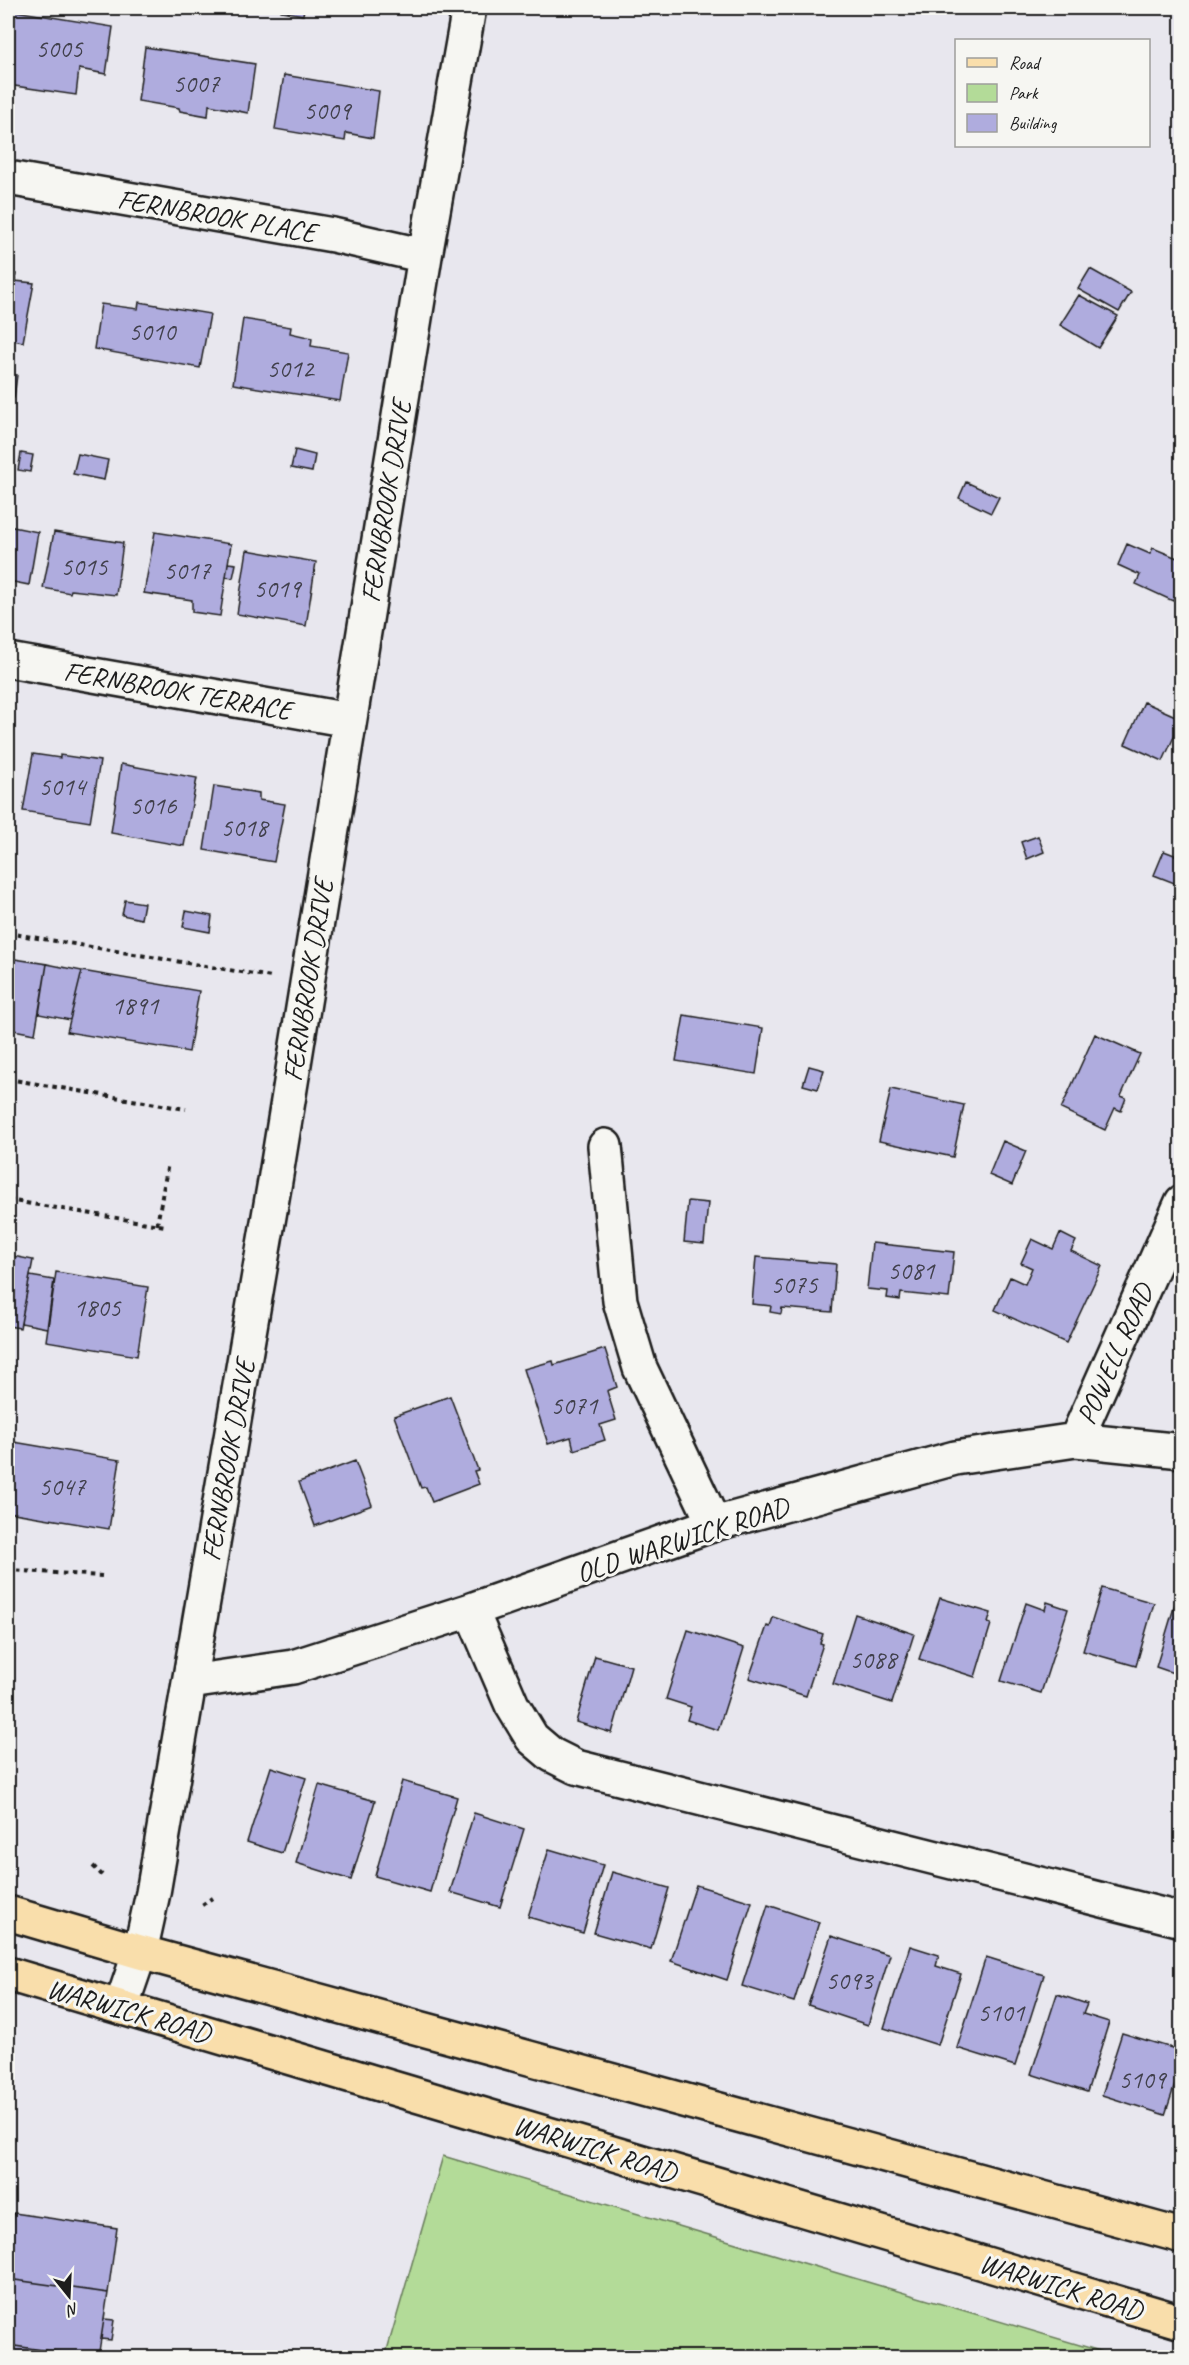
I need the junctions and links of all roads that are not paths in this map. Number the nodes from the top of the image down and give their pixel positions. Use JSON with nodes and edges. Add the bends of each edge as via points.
{"nodes":[{"id":1,"x":469,"y":8,"type":"edge"},
{"id":2,"x":8,"y":178,"type":"edge"},
{"id":3,"x":425,"y":256,"type":"junction"},
{"id":4,"x":8,"y":660,"type":"edge"},
{"id":5,"x":349,"y":720,"type":"junction"},
{"id":6,"x":605,"y":1146,"type":"dead end"},
{"id":7,"x":1182,"y":1202,"type":"edge"},
{"id":8,"x":1076,"y":1440,"type":"junction"},
{"id":9,"x":1182,"y":1451,"type":"edge"},
{"id":10,"x":714,"y":1524,"type":"junction"},
{"id":11,"x":471,"y":1610,"type":"junction"},
{"id":12,"x":190,"y":1682,"type":"junction"},
{"id":13,"x":8,"y":1912,"type":"edge"},
{"id":14,"x":1182,"y":1920,"type":"edge"},
{"id":15,"x":140,"y":1952,"type":"junction"},
{"id":16,"x":8,"y":1974,"type":"edge"},
{"id":17,"x":121,"y":2007,"type":"junction"},
{"id":18,"x":1182,"y":2236,"type":"edge"},
{"id":19,"x":1182,"y":2322,"type":"edge"}],
"edges":[{"from":1,"to":3,"type":"street","name":"FERNBROOK DRIVE"},
{"from":2,"to":3,"type":"street","name":"FERNBROOK PLACE","via":[[333,235]]},
{"from":3,"to":5,"type":"street","name":"FERNBROOK DRIVE"},
{"from":4,"to":5,"type":"street","name":"FERNBROOK TERRACE"},
{"from":5,"to":12,"type":"street","name":"FERNBROOK DRIVE"},
{"from":6,"to":10,"type":"street","via":[[620,1301],[640,1368]]},
{"from":7,"to":8,"type":"street","name":"POWELL ROAD"},
{"from":8,"to":9,"type":"street","name":"OLD WARWICK ROAD"},
{"from":8,"to":10,"type":"street","name":"OLD WARWICK ROAD","via":[[955,1458]]},
{"from":10,"to":11,"type":"street","name":"OLD WARWICK ROAD"},
{"from":11,"to":12,"type":"street","name":"OLD WARWICK ROAD","via":[[293,1667]]},
{"from":11,"to":14,"type":"street","via":[[512,1705],[532,1738],[552,1755],[576,1767]]},
{"from":12,"to":15,"type":"street","name":"FERNBROOK DRIVE"},
{"from":13,"to":15,"type":"main road","name":"WARWICK ROAD"},
{"from":15,"to":17,"type":"street","name":"FERNBROOK DRIVE"},
{"from":15,"to":18,"type":"main road","name":"WARWICK ROAD"},
{"from":16,"to":17,"type":"main road","name":"WARWICK ROAD"},
{"from":17,"to":19,"type":"main road","name":"WARWICK ROAD"}]}
